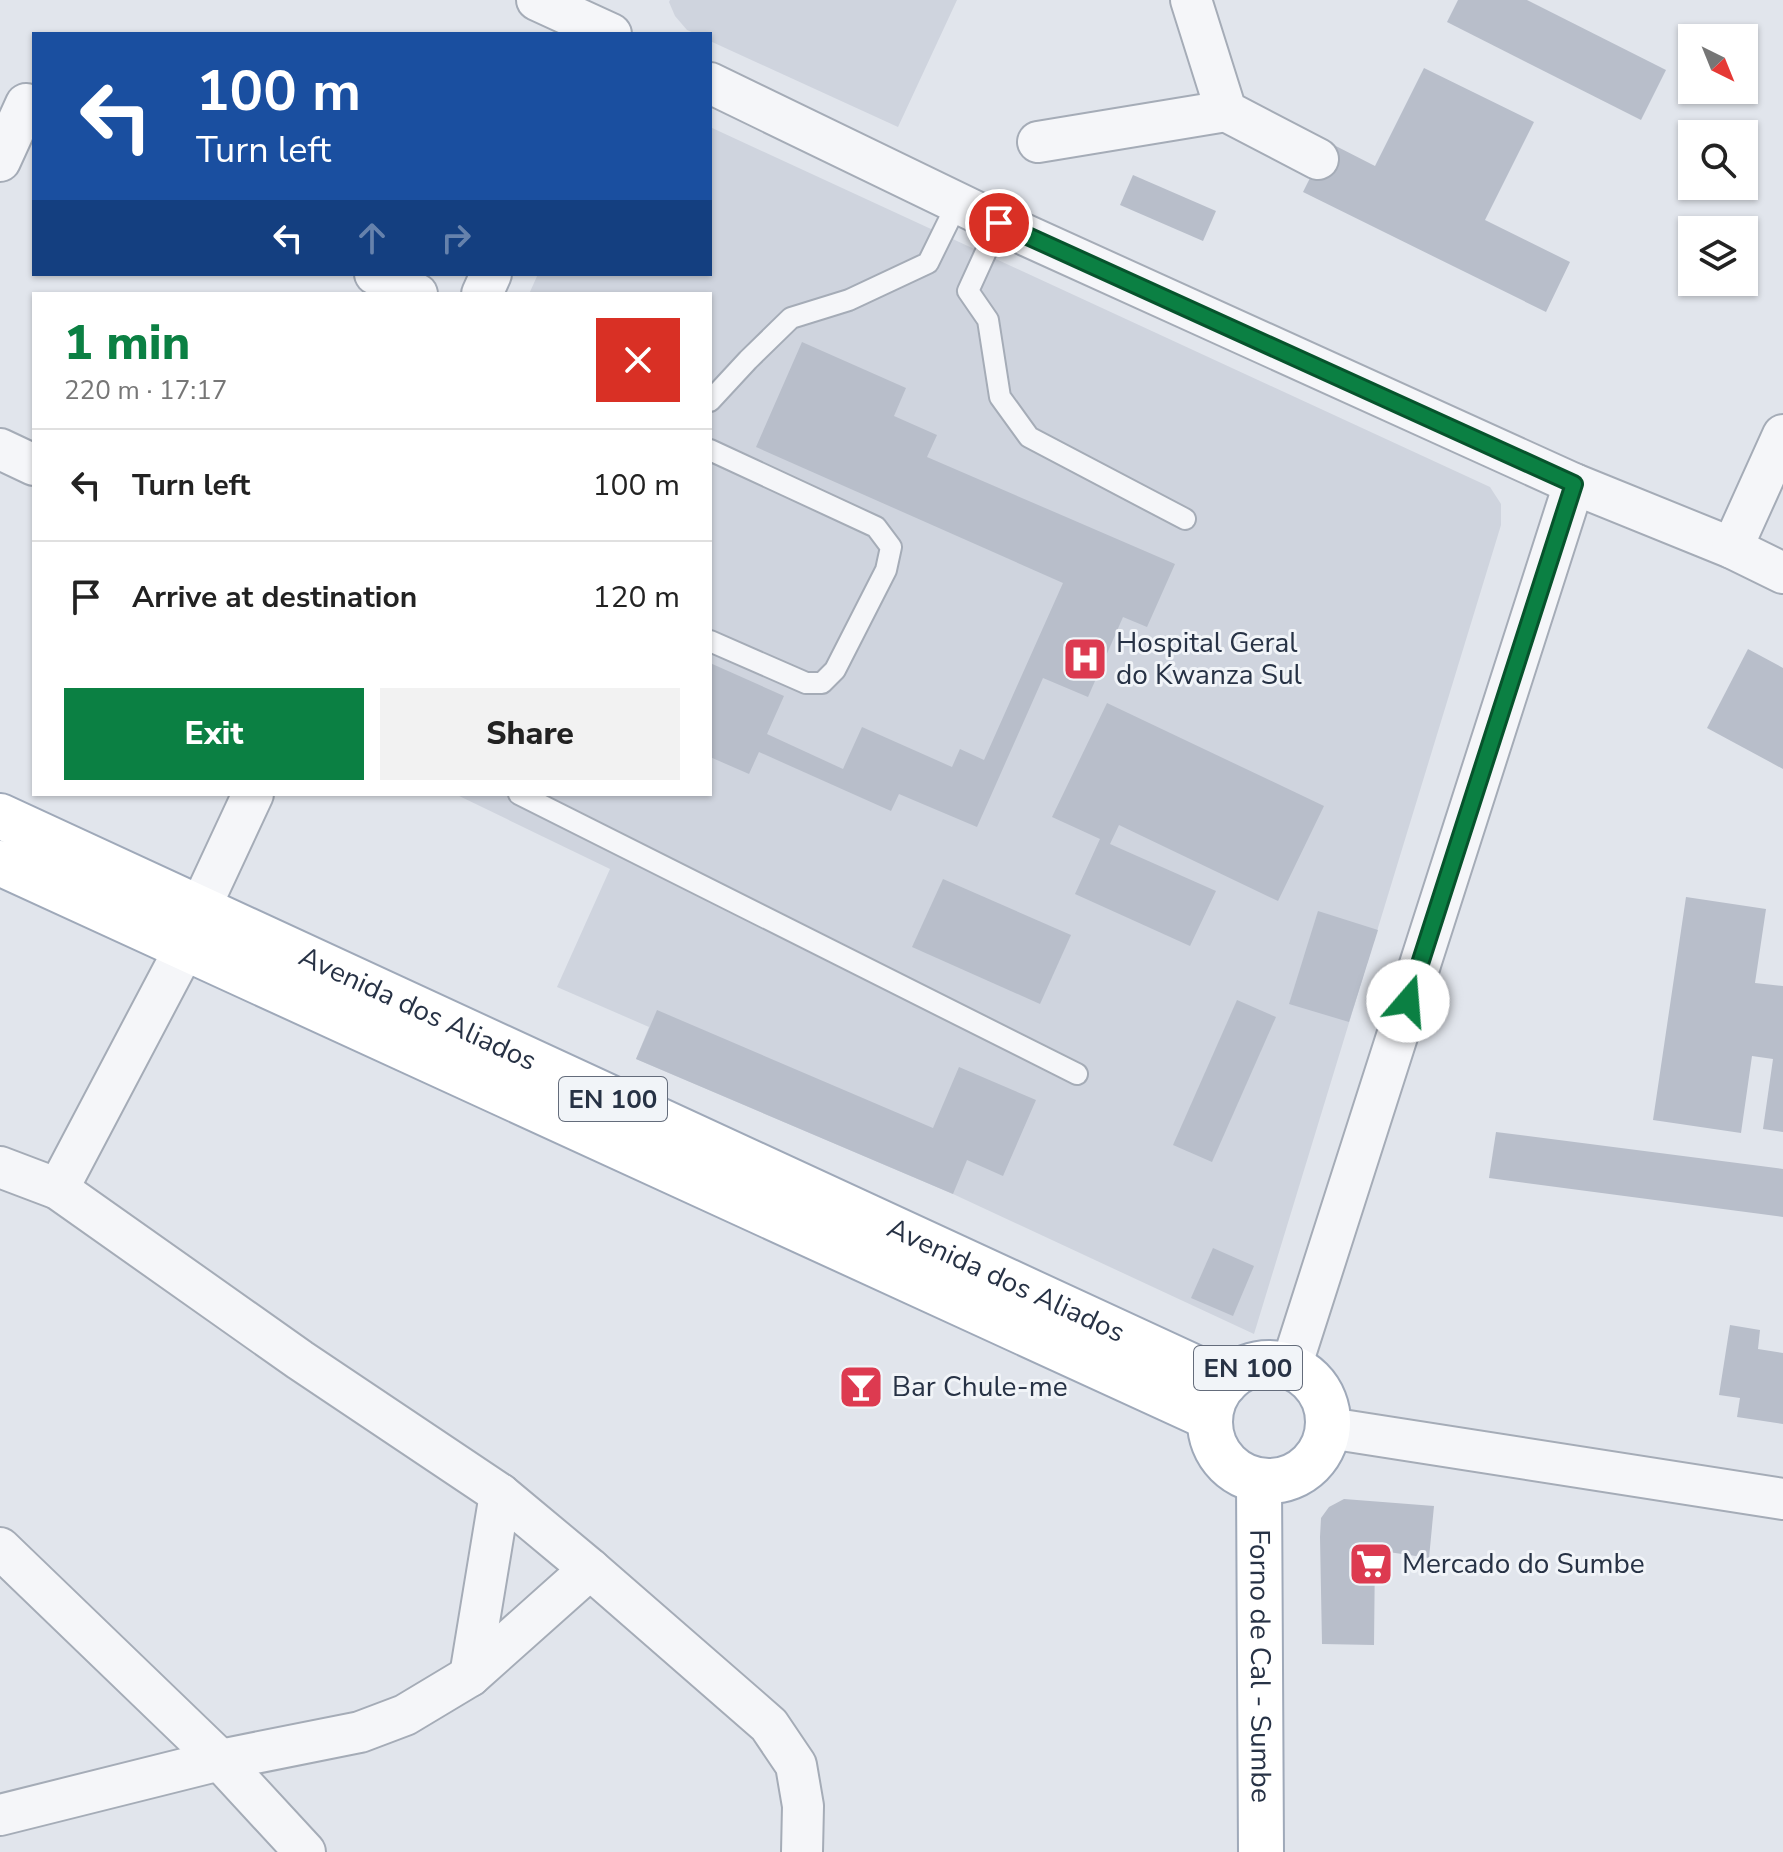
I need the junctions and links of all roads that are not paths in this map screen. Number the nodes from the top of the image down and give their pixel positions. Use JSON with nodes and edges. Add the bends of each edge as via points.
{"nodes":[{"id":1,"x":537,"y":0,"type":"edge"},
{"id":2,"x":1191,"y":0,"type":"edge"},
{"id":3,"x":607,"y":24,"type":"edge"},
{"id":4,"x":712,"y":84,"type":"edge"},
{"id":5,"x":20,"y":102,"type":"edge"},
{"id":6,"x":1226,"y":111,"type":"junction"},
{"id":7,"x":1038,"y":142,"type":"dead end"},
{"id":8,"x":1318,"y":159,"type":"dead end"},
{"id":9,"x":0,"y":161,"type":"edge"},
{"id":10,"x":957,"y":204,"type":"junction"},
{"id":11,"x":999,"y":223,"type":"junction"},
{"id":12,"x":379,"y":276,"type":"edge"},
{"id":13,"x":413,"y":292,"type":"edge"},
{"id":14,"x":712,"y":399,"type":"edge"},
{"id":15,"x":1783,"y":435,"type":"edge"},
{"id":16,"x":0,"y":449,"type":"edge"},
{"id":17,"x":712,"y":451,"type":"edge"},
{"id":18,"x":32,"y":464,"type":"edge"},
{"id":19,"x":1574,"y":484,"type":"junction"},
{"id":20,"x":1185,"y":519,"type":"dead end"},
{"id":21,"x":1732,"y":548,"type":"junction"},
{"id":22,"x":1783,"y":573,"type":"edge"},
{"id":23,"x":712,"y":642,"type":"edge"},
{"id":24,"x":252,"y":796,"type":"edge"},
{"id":25,"x":523,"y":796,"type":"edge"},
{"id":26,"x":0,"y":816,"type":"edge"},
{"id":27,"x":0,"y":863,"type":"edge"},
{"id":28,"x":200,"y":908,"type":"junction"},
{"id":29,"x":185,"y":948,"type":"junction"},
{"id":30,"x":1077,"y":1074,"type":"dead end"},
{"id":31,"x":0,"y":1167,"type":"edge"},
{"id":32,"x":58,"y":1189,"type":"junction"},
{"id":33,"x":1291,"y":1367,"type":"junction"},
{"id":34,"x":1218,"y":1400,"type":"junction"},
{"id":35,"x":1329,"y":1428,"type":"junction"},
{"id":36,"x":1259,"y":1482,"type":"junction"},
{"id":37,"x":500,"y":1494,"type":"junction"},
{"id":38,"x":1783,"y":1499,"type":"edge"},
{"id":39,"x":0,"y":1548,"type":"edge"},
{"id":40,"x":590,"y":1569,"type":"junction"},
{"id":41,"x":470,"y":1676,"type":"junction"},
{"id":42,"x":220,"y":1760,"type":"junction"},
{"id":43,"x":0,"y":1815,"type":"edge"},
{"id":44,"x":305,"y":1852,"type":"edge"},
{"id":45,"x":802,"y":1852,"type":"edge"},
{"id":46,"x":1261,"y":1852,"type":"edge"}],
"edges":[{"from":1,"to":3,"type":"street"},
{"from":2,"to":6,"type":"street"},
{"from":4,"to":10,"type":"street"},
{"from":5,"to":9,"type":"street"},
{"from":6,"to":7,"type":"street"},
{"from":6,"to":8,"type":"street"},
{"from":10,"to":11,"type":"street"},
{"from":10,"to":14,"type":"lane","via":[[928,263],[849,300],[791,318]]},
{"from":11,"to":19,"type":"street"},
{"from":11,"to":20,"type":"lane","via":[[968,291],[988,320],[1000,397],[1029,437]]},
{"from":12,"to":13,"type":"street"},
{"from":15,"to":21,"type":"street"},
{"from":16,"to":18,"type":"street"},
{"from":17,"to":23,"type":"lane","via":[[876,527],[891,547],[886,570],[848,645],[822,683],[806,683]]},
{"from":19,"to":21,"type":"street"},
{"from":19,"to":33,"type":"street"},
{"from":21,"to":22,"type":"street"},
{"from":24,"to":28,"type":"street"},
{"from":25,"to":30,"type":"lane"},
{"from":26,"to":28,"type":"main road","name":"Avenida dos Aliados","number":"EN 100"},
{"from":27,"to":29,"type":"main road","name":"Avenida dos Aliados","number":"EN 100"},
{"from":28,"to":29,"type":"street"},
{"from":28,"to":34,"type":"main road","name":"Avenida dos Aliados","number":"EN 100"},
{"from":29,"to":32,"type":"street"},
{"from":29,"to":34,"type":"main road","name":"Avenida dos Aliados","number":"EN 100"},
{"from":31,"to":32,"type":"street"},
{"from":32,"to":37,"type":"street"},
{"from":33,"to":34,"type":"main road","number":"EN 100","via":[[1265,1363],[1244,1369]]},
{"from":33,"to":35,"type":"main road","number":"EN 100","via":[[1311,1379],[1326,1401]]},
{"from":34,"to":36,"type":"main road","number":"EN 100","via":[[1215,1447],[1232,1470]]},
{"from":35,"to":36,"type":"main road","via":[[1317,1459],[1292,1479]]},
{"from":35,"to":38,"type":"street"},
{"from":36,"to":46,"type":"main road","name":"Forno de Cal - Sumbe"},
{"from":37,"to":40,"type":"street"},
{"from":37,"to":41,"type":"street"},
{"from":39,"to":42,"type":"street"},
{"from":40,"to":41,"type":"street"},
{"from":40,"to":45,"type":"street","via":[[769,1725],[796,1765],[803,1806]]},
{"from":41,"to":42,"type":"street","via":[[405,1715],[360,1732]]},
{"from":42,"to":43,"type":"street"},
{"from":42,"to":44,"type":"street"}]}
